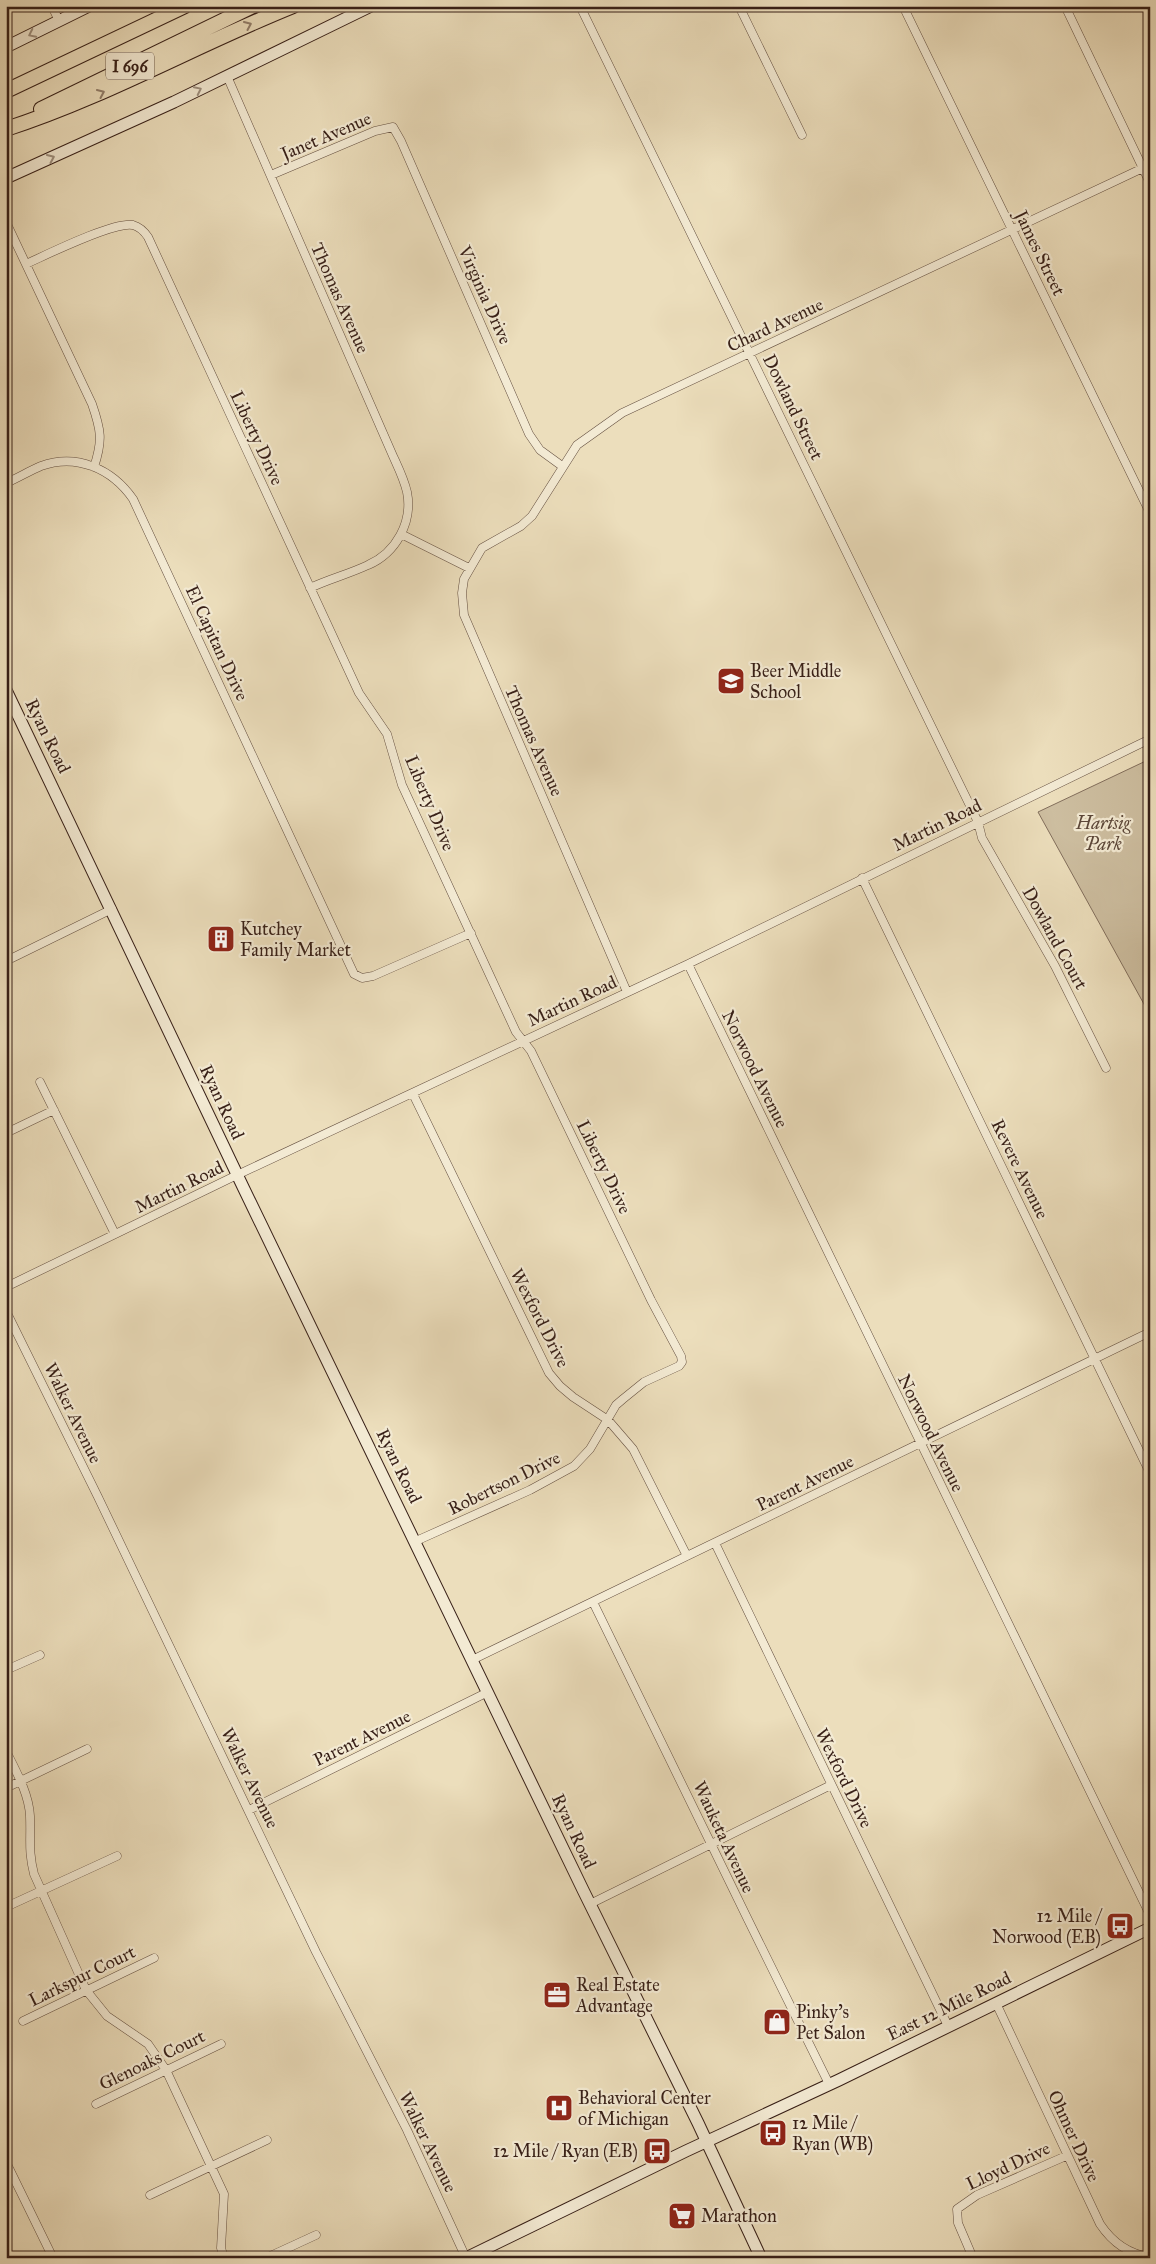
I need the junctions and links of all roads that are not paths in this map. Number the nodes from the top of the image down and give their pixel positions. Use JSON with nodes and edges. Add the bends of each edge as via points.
{"nodes":[{"id":1,"x":52,"y":6,"type":"edge"},
{"id":2,"x":89,"y":6,"type":"edge"},
{"id":3,"x":172,"y":6,"type":"edge"},
{"id":4,"x":185,"y":6,"type":"edge"},
{"id":5,"x":253,"y":6,"type":"edge"},
{"id":6,"x":293,"y":6,"type":"edge"},
{"id":7,"x":371,"y":6,"type":"edge"},
{"id":8,"x":580,"y":6,"type":"edge"},
{"id":9,"x":739,"y":6,"type":"edge"},
{"id":10,"x":902,"y":6,"type":"edge"},
{"id":11,"x":1065,"y":6,"type":"edge"},
{"id":12,"x":59,"y":21,"type":"junction"},
{"id":13,"x":6,"y":47,"type":"edge"},
{"id":14,"x":83,"y":55,"type":"junction"},
{"id":15,"x":227,"y":76,"type":"junction"},
{"id":16,"x":6,"y":91,"type":"edge"},
{"id":17,"x":6,"y":127,"type":"edge"},
{"id":18,"x":393,"y":127,"type":"joint"},
{"id":19,"x":802,"y":135,"type":"dead end"},
{"id":20,"x":1143,"y":168,"type":"junction"},
{"id":21,"x":271,"y":175,"type":"junction"},
{"id":22,"x":6,"y":178,"type":"edge"},
{"id":23,"x":1150,"y":183,"type":"edge"},
{"id":24,"x":6,"y":222,"type":"edge"},
{"id":25,"x":1012,"y":230,"type":"junction"},
{"id":26,"x":26,"y":264,"type":"junction"},
{"id":27,"x":750,"y":354,"type":"junction"},
{"id":28,"x":562,"y":466,"type":"junction"},
{"id":29,"x":94,"y":467,"type":"junction"},
{"id":30,"x":6,"y":483,"type":"edge"},
{"id":31,"x":1150,"y":513,"type":"edge"},
{"id":32,"x":401,"y":534,"type":"junction"},
{"id":33,"x":469,"y":568,"type":"junction"},
{"id":34,"x":310,"y":588,"type":"junction"},
{"id":35,"x":6,"y":690,"type":"edge"},
{"id":36,"x":1150,"y":739,"type":"edge"},
{"id":37,"x":978,"y":822,"type":"junction"},
{"id":38,"x":862,"y":878,"type":"junction"},
{"id":39,"x":112,"y":909,"type":"junction"},
{"id":40,"x":471,"y":933,"type":"junction"},
{"id":41,"x":6,"y":960,"type":"edge"},
{"id":42,"x":688,"y":964,"type":"junction"},
{"id":43,"x":627,"y":992,"type":"junction"},
{"id":44,"x":523,"y":1042,"type":"junction"},
{"id":45,"x":1106,"y":1068,"type":"dead end"},
{"id":46,"x":40,"y":1082,"type":"dead end"},
{"id":47,"x":413,"y":1094,"type":"junction"},
{"id":48,"x":54,"y":1110,"type":"junction"},
{"id":49,"x":6,"y":1133,"type":"edge"},
{"id":50,"x":237,"y":1175,"type":"junction"},
{"id":51,"x":115,"y":1234,"type":"junction"},
{"id":52,"x":6,"y":1287,"type":"edge"},
{"id":53,"x":6,"y":1311,"type":"edge"},
{"id":54,"x":1150,"y":1332,"type":"edge"},
{"id":55,"x":1095,"y":1359,"type":"junction"},
{"id":56,"x":682,"y":1362,"type":"joint"},
{"id":57,"x":608,"y":1420,"type":"junction"},
{"id":58,"x":920,"y":1444,"type":"junction"},
{"id":59,"x":1150,"y":1473,"type":"edge"},
{"id":60,"x":416,"y":1541,"type":"junction"},
{"id":61,"x":715,"y":1543,"type":"junction"},
{"id":62,"x":686,"y":1556,"type":"junction"},
{"id":63,"x":593,"y":1602,"type":"junction"},
{"id":64,"x":40,"y":1655,"type":"dead end"},
{"id":65,"x":472,"y":1660,"type":"junction"},
{"id":66,"x":6,"y":1670,"type":"edge"},
{"id":67,"x":488,"y":1692,"type":"junction"},
{"id":68,"x":87,"y":1749,"type":"dead end"},
{"id":69,"x":6,"y":1751,"type":"edge"},
{"id":70,"x":21,"y":1780,"type":"junction"},
{"id":71,"x":831,"y":1785,"type":"junction"},
{"id":72,"x":6,"y":1788,"type":"edge"},
{"id":73,"x":249,"y":1810,"type":"junction"},
{"id":74,"x":710,"y":1846,"type":"junction"},
{"id":75,"x":117,"y":1856,"type":"dead end"},
{"id":76,"x":41,"y":1891,"type":"junction"},
{"id":77,"x":590,"y":1904,"type":"junction"},
{"id":78,"x":6,"y":1907,"type":"edge"},
{"id":79,"x":1150,"y":1915,"type":"edge"},
{"id":80,"x":1150,"y":1928,"type":"edge"},
{"id":81,"x":154,"y":1958,"type":"dead end"},
{"id":82,"x":86,"y":1990,"type":"junction"},
{"id":83,"x":996,"y":2003,"type":"junction"},
{"id":84,"x":23,"y":2021,"type":"dead end"},
{"id":85,"x":948,"y":2026,"type":"junction"},
{"id":86,"x":221,"y":2044,"type":"dead end"},
{"id":87,"x":166,"y":2070,"type":"junction"},
{"id":88,"x":829,"y":2084,"type":"junction"},
{"id":89,"x":96,"y":2104,"type":"dead end"},
{"id":90,"x":267,"y":2140,"type":"dead end"},
{"id":91,"x":707,"y":2140,"type":"junction"},
{"id":92,"x":1066,"y":2156,"type":"junction"},
{"id":93,"x":7,"y":2166,"type":"edge"},
{"id":94,"x":212,"y":2166,"type":"junction"},
{"id":95,"x":150,"y":2195,"type":"dead end"},
{"id":96,"x":316,"y":2235,"type":"dead end"},
{"id":97,"x":1150,"y":2257,"type":"edge"},
{"id":98,"x":53,"y":2258,"type":"edge"},
{"id":99,"x":224,"y":2258,"type":"edge"},
{"id":100,"x":266,"y":2258,"type":"edge"},
{"id":101,"x":466,"y":2258,"type":"edge"},
{"id":102,"x":761,"y":2258,"type":"edge"},
{"id":103,"x":973,"y":2258,"type":"edge"}],
"edges":[{"from":1,"to":12,"type":"street"},
{"from":2,"to":12,"type":"main road"},
{"from":3,"to":14,"type":"highway"},
{"from":4,"to":14,"type":"highway","number":"I 696"},
{"from":5,"to":17,"type":"highway","number":"I 696"},
{"from":17,"to":6,"type":"highway","one_way":true,"via":[[50,115]]},
{"from":7,"to":15,"type":"main road"},
{"from":8,"to":27,"type":"street","name":"Dowland Street"},
{"from":9,"to":19,"type":"street"},
{"from":10,"to":25,"type":"street","name":"James Street"},
{"from":11,"to":20,"type":"street"},
{"from":12,"to":13,"type":"main road","one_way":true},
{"from":14,"to":16,"type":"highway","number":"I 696"},
{"from":15,"to":21,"type":"street","name":"Thomas Avenue"},
{"from":22,"to":15,"type":"main road","one_way":true},
{"from":18,"to":21,"type":"street","name":"Janet Avenue","via":[[375,131]]},
{"from":18,"to":28,"type":"street","name":"Virginia Drive","via":[[529,434],[540,450]]},
{"from":20,"to":23,"type":"street"},
{"from":20,"to":25,"type":"street","name":"Chard Avenue"},
{"from":21,"to":32,"type":"street","name":"Thomas Avenue","via":[[405,486],[407,517]]},
{"from":24,"to":26,"type":"street"},
{"from":25,"to":27,"type":"street","name":"Chard Avenue"},
{"from":25,"to":31,"type":"street","name":"James Street"},
{"from":26,"to":29,"type":"street","via":[[100,426],[100,448]]},
{"from":26,"to":34,"type":"street","name":"Liberty Drive","via":[[82,238],[126,225],[141,228],[156,254]]},
{"from":27,"to":28,"type":"street","name":"Chard Avenue","via":[[622,413],[576,445]]},
{"from":27,"to":37,"type":"street","name":"Dowland Street"},
{"from":28,"to":33,"type":"street","name":"Chard Avenue","via":[[532,516],[482,548]]},
{"from":29,"to":30,"type":"street","via":[[68,462],[49,464]]},
{"from":29,"to":40,"type":"street","name":"El Capitan Drive","via":[[119,482],[136,506],[354,974],[362,978],[373,976]]},
{"from":32,"to":33,"type":"street"},
{"from":32,"to":34,"type":"street","name":"Thomas Avenue","via":[[390,550],[377,560]]},
{"from":33,"to":43,"type":"street","name":"Thomas Avenue","via":[[462,586],[464,615]]},
{"from":34,"to":40,"type":"street","name":"Liberty Drive","via":[[359,693],[387,734],[402,785]]},
{"from":35,"to":39,"type":"main road","name":"Ryan Road"},
{"from":36,"to":37,"type":"street","name":"Martin Road"},
{"from":37,"to":38,"type":"street","name":"Martin Road"},
{"from":37,"to":45,"type":"street","name":"Dowland Court","via":[[982,838],[1055,966]]},
{"from":38,"to":42,"type":"street","name":"Martin Road"},
{"from":38,"to":55,"type":"street","name":"Revere Avenue"},
{"from":39,"to":41,"type":"street"},
{"from":39,"to":50,"type":"main road","name":"Ryan Road"},
{"from":40,"to":44,"type":"street","name":"Liberty Drive"},
{"from":42,"to":43,"type":"street","name":"Martin Road"},
{"from":42,"to":58,"type":"street","name":"Norwood Avenue"},
{"from":43,"to":44,"type":"street","name":"Martin Road"},
{"from":44,"to":47,"type":"street","name":"Martin Road"},
{"from":44,"to":56,"type":"street","name":"Liberty Drive","via":[[531,1051]]},
{"from":46,"to":48,"type":"street"},
{"from":47,"to":50,"type":"street","name":"Martin Road"},
{"from":47,"to":57,"type":"street","name":"Wexford Drive","via":[[549,1373],[573,1397]]},
{"from":48,"to":49,"type":"street"},
{"from":48,"to":51,"type":"street"},
{"from":50,"to":51,"type":"street","name":"Martin Road"},
{"from":50,"to":60,"type":"main road","name":"Ryan Road"},
{"from":51,"to":52,"type":"street","name":"Martin Road"},
{"from":53,"to":73,"type":"street","name":"Walker Avenue"},
{"from":54,"to":55,"type":"street","name":"Parent Avenue"},
{"from":55,"to":58,"type":"street","name":"Parent Avenue"},
{"from":55,"to":59,"type":"street","name":"Revere Avenue"},
{"from":56,"to":57,"type":"street","name":"Robertson Drive","via":[[630,1392],[616,1405]]},
{"from":57,"to":60,"type":"street","name":"Robertson Drive","via":[[590,1449],[562,1474]]},
{"from":57,"to":62,"type":"street","name":"Wexford Drive","via":[[633,1448]]},
{"from":58,"to":61,"type":"street","name":"Parent Avenue"},
{"from":58,"to":79,"type":"street","name":"Norwood Avenue"},
{"from":60,"to":65,"type":"main road","name":"Ryan Road"},
{"from":61,"to":62,"type":"street","name":"Parent Avenue"},
{"from":61,"to":71,"type":"street","name":"Wexford Drive"},
{"from":62,"to":63,"type":"street","name":"Parent Avenue"},
{"from":63,"to":65,"type":"street","name":"Parent Avenue"},
{"from":63,"to":74,"type":"street","name":"Wauketa Avenue"},
{"from":64,"to":66,"type":"street"},
{"from":65,"to":67,"type":"main road","name":"Ryan Road"},
{"from":67,"to":73,"type":"street","name":"Parent Avenue"},
{"from":67,"to":77,"type":"main road","name":"Ryan Road"},
{"from":68,"to":70,"type":"street"},
{"from":69,"to":70,"type":"street"},
{"from":70,"to":72,"type":"street"},
{"from":70,"to":76,"type":"street","via":[[30,1816],[30,1854]]},
{"from":71,"to":74,"type":"street"},
{"from":71,"to":85,"type":"street","name":"Wexford Drive"},
{"from":73,"to":101,"type":"street","name":"Walker Avenue","via":[[316,1952],[407,2130]]},
{"from":74,"to":77,"type":"street"},
{"from":74,"to":88,"type":"street","name":"Wauketa Avenue"},
{"from":75,"to":76,"type":"street"},
{"from":76,"to":78,"type":"street"},
{"from":76,"to":82,"type":"street"},
{"from":77,"to":91,"type":"main road","name":"Ryan Road"},
{"from":80,"to":83,"type":"main road","name":"East 12 Mile Road"},
{"from":81,"to":82,"type":"street","name":"Larkspur Court"},
{"from":82,"to":84,"type":"street","name":"Larkspur Court"},
{"from":82,"to":87,"type":"street","via":[[107,2016],[148,2044]]},
{"from":83,"to":85,"type":"main road","name":"East 12 Mile Road"},
{"from":83,"to":92,"type":"street","name":"Ohmer Drive"},
{"from":85,"to":88,"type":"main road","name":"East 12 Mile Road"},
{"from":86,"to":87,"type":"street","name":"Glenoaks Court"},
{"from":87,"to":89,"type":"street","name":"Glenoaks Court"},
{"from":87,"to":94,"type":"street"},
{"from":88,"to":91,"type":"main road","name":"East 12 Mile Road"},
{"from":90,"to":94,"type":"street"},
{"from":91,"to":101,"type":"main road","name":"East 12 Mile Road"},
{"from":91,"to":102,"type":"main road","name":"Ryan Road"},
{"from":92,"to":97,"type":"street","name":"Ohmer Drive","via":[[1108,2237],[1130,2252]]},
{"from":92,"to":103,"type":"street","name":"Lloyd Drive","via":[[985,2191],[957,2209],[958,2223]]},
{"from":93,"to":98,"type":"street"},
{"from":94,"to":95,"type":"street"},
{"from":94,"to":99,"type":"street","via":[[224,2194],[221,2248]]},
{"from":96,"to":100,"type":"street"}]}
